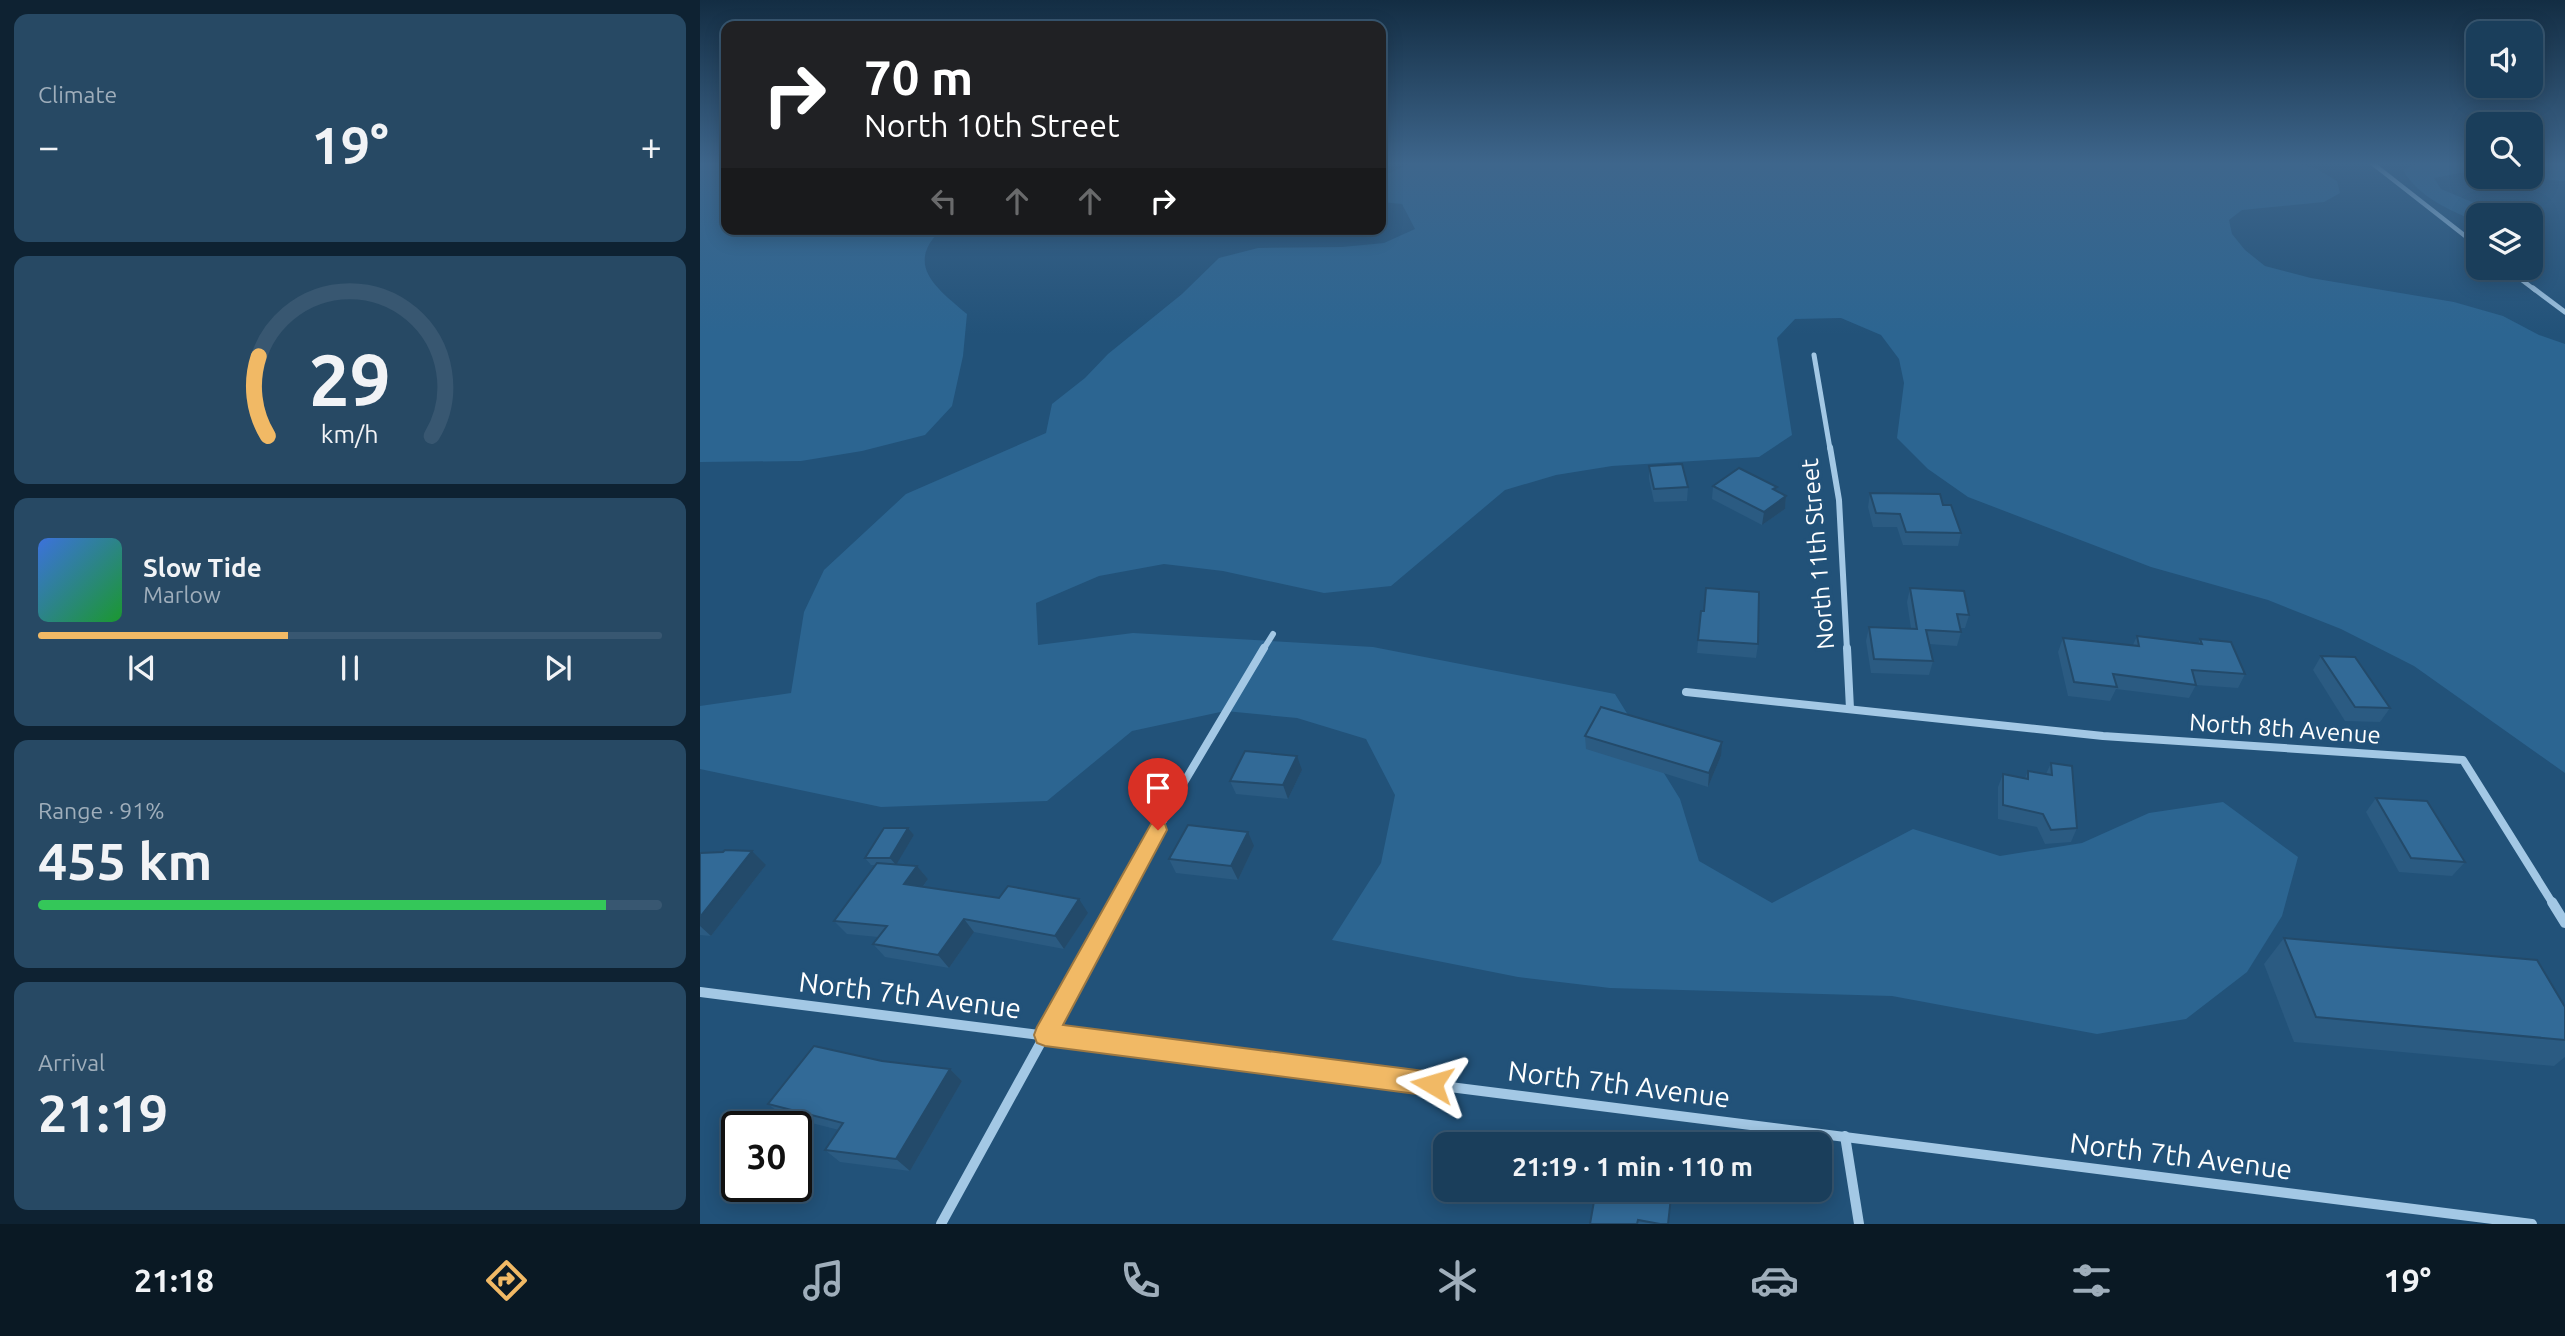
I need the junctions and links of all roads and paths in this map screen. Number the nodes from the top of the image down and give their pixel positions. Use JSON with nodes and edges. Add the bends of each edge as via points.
{"nodes":[{"id":1,"x":2445,"y":220,"type":"edge"},
{"id":2,"x":2466,"y":237,"type":"edge"},
{"id":3,"x":2522,"y":280,"type":"edge"},
{"id":4,"x":2565,"y":312,"type":"edge"},
{"id":5,"x":1814,"y":355,"type":"dead end"},
{"id":6,"x":1273,"y":635,"type":"dead end"},
{"id":7,"x":1686,"y":692,"type":"dead end"},
{"id":8,"x":1850,"y":709,"type":"junction"},
{"id":9,"x":2565,"y":923,"type":"edge"},
{"id":10,"x":700,"y":992,"type":"edge"},
{"id":11,"x":1045,"y":1035,"type":"junction"},
{"id":12,"x":1845,"y":1136,"type":"junction"},
{"id":13,"x":941,"y":1224,"type":"edge"},
{"id":14,"x":1859,"y":1224,"type":"edge"},
{"id":15,"x":2532,"y":1224,"type":"edge"}],
"edges":[{"from":1,"to":2,"type":"street"},
{"from":3,"to":4,"type":"street"},
{"from":5,"to":8,"type":"street","name":"North 11th Street","via":[[1839,500]]},
{"from":6,"to":11,"type":"street","via":[[1182,784]]},
{"from":7,"to":8,"type":"street","name":"North 8th Avenue"},
{"from":8,"to":9,"type":"street","name":"North 8th Avenue","via":[[2103,736],[2463,760]]},
{"from":10,"to":11,"type":"street","name":"North 7th Avenue"},
{"from":11,"to":12,"type":"street","name":"North 7th Avenue"},
{"from":11,"to":13,"type":"street"},
{"from":12,"to":14,"type":"street"},
{"from":12,"to":15,"type":"street","name":"North 7th Avenue"}]}
